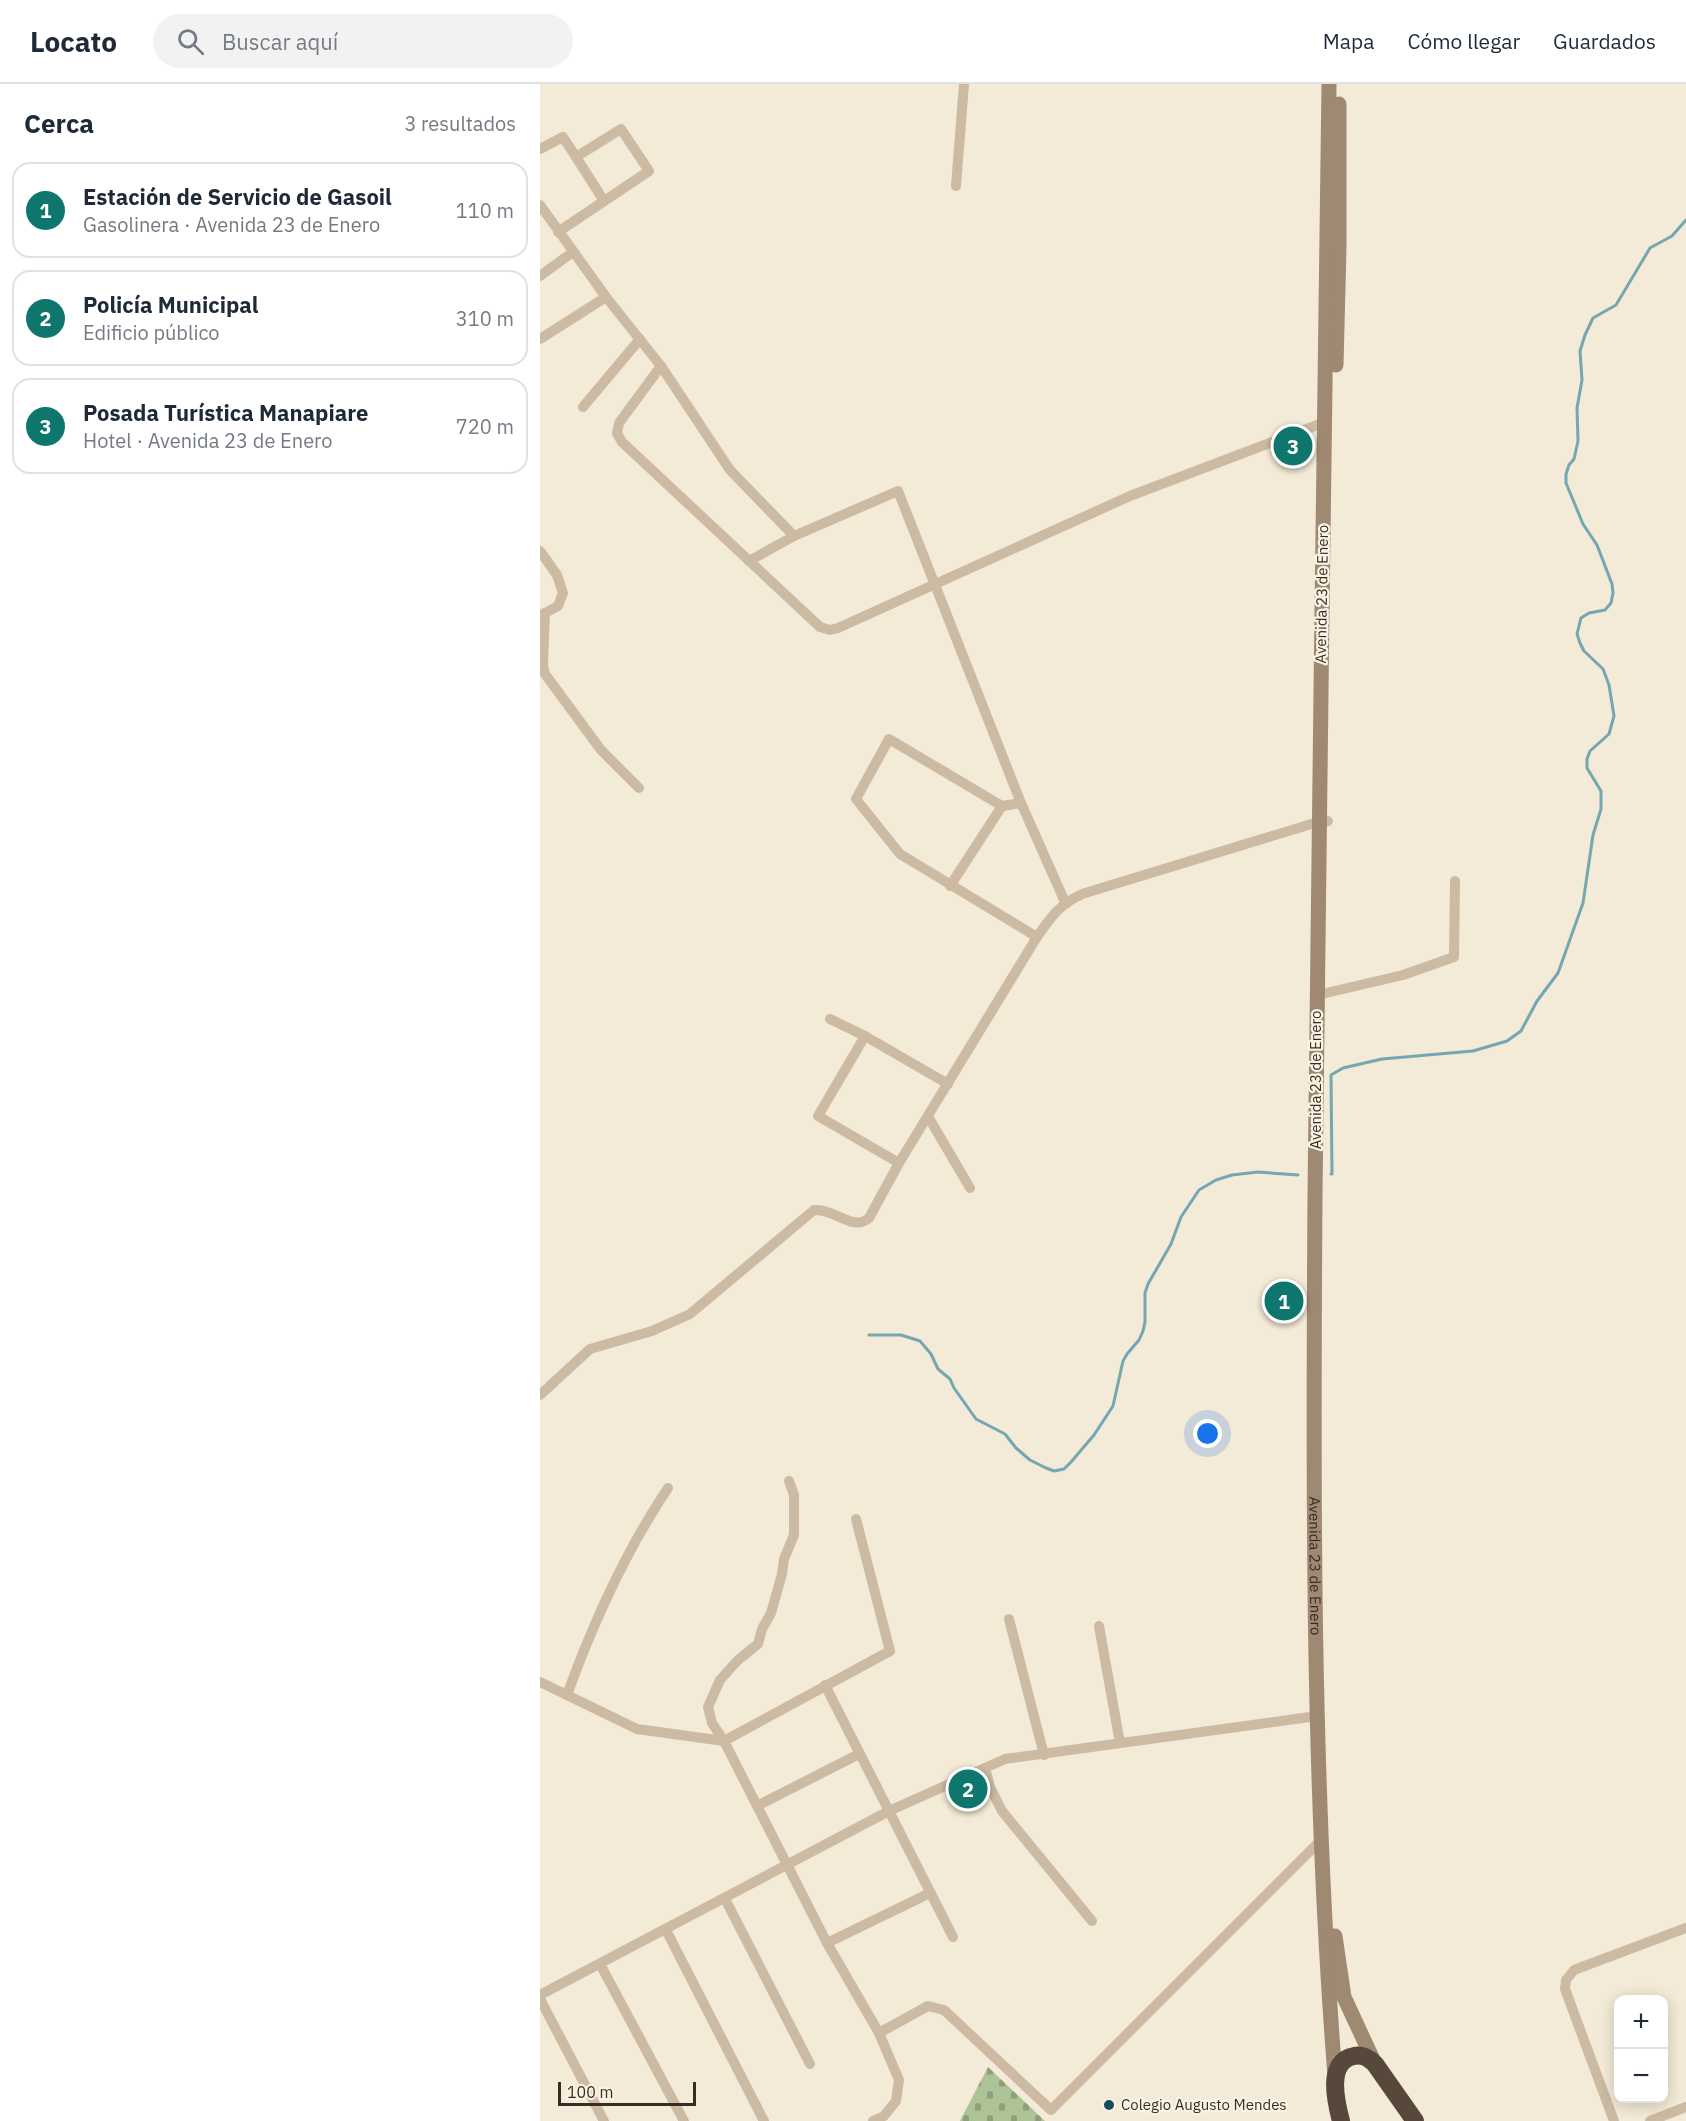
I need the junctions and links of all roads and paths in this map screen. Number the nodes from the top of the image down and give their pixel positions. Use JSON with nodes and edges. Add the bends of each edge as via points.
{"nodes":[{"id":1,"x":964,"y":84,"type":"edge"},
{"id":2,"x":1329,"y":84,"type":"edge"},
{"id":3,"x":1339,"y":84,"type":"edge"},
{"id":4,"x":540,"y":149,"type":"edge"},
{"id":5,"x":576,"y":156,"type":"junction"},
{"id":6,"x":956,"y":186,"type":"dead end"},
{"id":7,"x":604,"y":201,"type":"junction"},
{"id":8,"x":540,"y":205,"type":"edge"},
{"id":9,"x":558,"y":232,"type":"junction"},
{"id":10,"x":573,"y":252,"type":"junction"},
{"id":11,"x":540,"y":276,"type":"edge"},
{"id":12,"x":606,"y":297,"type":"junction"},
{"id":13,"x":540,"y":339,"type":"edge"},
{"id":14,"x":640,"y":339,"type":"junction"},
{"id":15,"x":661,"y":366,"type":"junction"},
{"id":16,"x":583,"y":407,"type":"dead end"},
{"id":17,"x":1325,"y":422,"type":"junction"},
{"id":18,"x":794,"y":537,"type":"junction"},
{"id":19,"x":540,"y":551,"type":"edge"},
{"id":20,"x":749,"y":561,"type":"junction"},
{"id":21,"x":936,"y":583,"type":"junction"},
{"id":22,"x":542,"y":615,"type":"edge"},
{"id":23,"x":639,"y":788,"type":"dead end"},
{"id":24,"x":1021,"y":803,"type":"junction"},
{"id":25,"x":1002,"y":806,"type":"junction"},
{"id":26,"x":1323,"y":822,"type":"junction"},
{"id":27,"x":1455,"y":881,"type":"dead end"},
{"id":28,"x":950,"y":886,"type":"junction"},
{"id":29,"x":1065,"y":902,"type":"junction"},
{"id":30,"x":1037,"y":937,"type":"junction"},
{"id":31,"x":1326,"y":993,"type":"junction"},
{"id":32,"x":830,"y":1018,"type":"dead end"},
{"id":33,"x":865,"y":1035,"type":"junction"},
{"id":34,"x":948,"y":1084,"type":"junction"},
{"id":35,"x":929,"y":1118,"type":"junction"},
{"id":36,"x":899,"y":1163,"type":"junction"},
{"id":37,"x":970,"y":1188,"type":"dead end"},
{"id":38,"x":540,"y":1395,"type":"edge"},
{"id":39,"x":789,"y":1481,"type":"dead end"},
{"id":40,"x":668,"y":1488,"type":"dead end"},
{"id":41,"x":856,"y":1519,"type":"dead end"},
{"id":42,"x":1009,"y":1619,"type":"dead end"},
{"id":43,"x":1099,"y":1626,"type":"dead end"},
{"id":44,"x":540,"y":1682,"type":"edge"},
{"id":45,"x":825,"y":1686,"type":"junction"},
{"id":46,"x":567,"y":1695,"type":"junction"},
{"id":47,"x":1317,"y":1716,"type":"junction"},
{"id":48,"x":724,"y":1741,"type":"junction"},
{"id":49,"x":1120,"y":1743,"type":"junction"},
{"id":50,"x":859,"y":1754,"type":"junction"},
{"id":51,"x":1044,"y":1755,"type":"junction"},
{"id":52,"x":986,"y":1767,"type":"junction"},
{"id":53,"x":757,"y":1806,"type":"junction"},
{"id":54,"x":889,"y":1811,"type":"junction"},
{"id":55,"x":1320,"y":1841,"type":"junction"},
{"id":56,"x":787,"y":1865,"type":"junction"},
{"id":57,"x":930,"y":1893,"type":"junction"},
{"id":58,"x":725,"y":1899,"type":"junction"},
{"id":59,"x":1092,"y":1921,"type":"dead end"},
{"id":60,"x":1686,"y":1928,"type":"edge"},
{"id":61,"x":666,"y":1930,"type":"junction"},
{"id":62,"x":952,"y":1937,"type":"dead end"},
{"id":63,"x":827,"y":1943,"type":"junction"},
{"id":64,"x":600,"y":1964,"type":"junction"},
{"id":65,"x":540,"y":1997,"type":"edge"},
{"id":66,"x":879,"y":2034,"type":"junction"},
{"id":67,"x":810,"y":2064,"type":"dead end"},
{"id":68,"x":1375,"y":2064,"type":"junction"},
{"id":69,"x":1335,"y":2076,"type":"junction"},
{"id":70,"x":1686,"y":2106,"type":"edge"},
{"id":71,"x":1339,"y":2117,"type":"edge"},
{"id":72,"x":604,"y":2121,"type":"edge"},
{"id":73,"x":684,"y":2121,"type":"edge"},
{"id":74,"x":764,"y":2121,"type":"edge"},
{"id":75,"x":873,"y":2121,"type":"edge"},
{"id":76,"x":1415,"y":2121,"type":"edge"},
{"id":77,"x":1614,"y":2121,"type":"edge"},
{"id":78,"x":1650,"y":2121,"type":"edge"}],
"edges":[{"from":1,"to":6,"type":"street"},
{"from":2,"to":17,"type":"main road","name":"Avenida 23 de Enero"},
{"from":3,"to":26,"type":"main road","name":"Avenida 23 de Enero","via":[[1339,247]]},
{"from":4,"to":5,"type":"street","via":[[563,137]]},
{"from":5,"to":7,"type":"street"},
{"from":5,"to":7,"type":"street","via":[[621,129],[649,171]]},
{"from":7,"to":9,"type":"street"},
{"from":8,"to":9,"type":"street"},
{"from":9,"to":10,"type":"street"},
{"from":10,"to":11,"type":"street"},
{"from":10,"to":12,"type":"street"},
{"from":12,"to":13,"type":"street"},
{"from":12,"to":14,"type":"street"},
{"from":14,"to":15,"type":"street"},
{"from":14,"to":16,"type":"street"},
{"from":15,"to":18,"type":"street","via":[[730,470]]},
{"from":15,"to":20,"type":"street","via":[[619,423],[617,433]]},
{"from":17,"to":21,"type":"street","via":[[1130,496]]},
{"from":17,"to":26,"type":"main road","name":"Avenida 23 de Enero"},
{"from":18,"to":20,"type":"street"},
{"from":18,"to":21,"type":"street","via":[[898,491]]},
{"from":19,"to":22,"type":"street","via":[[557,575],[563,593],[558,606]]},
{"from":20,"to":21,"type":"street","via":[[820,627],[830,630]]},
{"from":21,"to":24,"type":"street"},
{"from":22,"to":23,"type":"street","via":[[545,674],[601,750]]},
{"from":24,"to":25,"type":"street"},
{"from":24,"to":29,"type":"street"},
{"from":25,"to":28,"type":"street"},
{"from":25,"to":28,"type":"street","via":[[889,739],[856,798],[900,854]]},
{"from":26,"to":29,"type":"street"},
{"from":26,"to":31,"type":"main road","name":"Avenida 23 de Enero"},
{"from":26,"to":47,"type":"main road","name":"Avenida 23 de Enero","via":[[1315,1293]]},
{"from":27,"to":31,"type":"street","via":[[1454,957],[1403,975]]},
{"from":28,"to":30,"type":"street"},
{"from":29,"to":30,"type":"street"},
{"from":30,"to":34,"type":"street"},
{"from":31,"to":68,"type":"main road","name":"Avenida 23 de Enero","via":[[1324,1469],[1332,1912],[1344,1997]]},
{"from":32,"to":33,"type":"street"},
{"from":33,"to":34,"type":"street"},
{"from":33,"to":36,"type":"street","via":[[818,1116]]},
{"from":34,"to":35,"type":"street"},
{"from":35,"to":36,"type":"street"},
{"from":35,"to":37,"type":"street"},
{"from":36,"to":38,"type":"street","via":[[864,1222],[855,1224],[825,1209],[814,1209],[690,1314],[652,1331],[590,1349]]},
{"from":39,"to":48,"type":"street","via":[[794,1495],[794,1535],[771,1613],[758,1644],[720,1680],[708,1707],[712,1723]]},
{"from":40,"to":46,"type":"street","via":[[621,1566]]},
{"from":41,"to":45,"type":"street","via":[[890,1651]]},
{"from":42,"to":51,"type":"street"},
{"from":43,"to":49,"type":"street"},
{"from":44,"to":46,"type":"street"},
{"from":45,"to":48,"type":"street"},
{"from":45,"to":50,"type":"street"},
{"from":46,"to":48,"type":"street","via":[[637,1729]]},
{"from":47,"to":49,"type":"street"},
{"from":47,"to":55,"type":"main road","name":"Avenida 23 de Enero"},
{"from":48,"to":53,"type":"street"},
{"from":49,"to":51,"type":"street"},
{"from":50,"to":53,"type":"street"},
{"from":50,"to":54,"type":"street"},
{"from":51,"to":52,"type":"street","via":[[1005,1759]]},
{"from":52,"to":54,"type":"street"},
{"from":52,"to":59,"type":"street","via":[[990,1787],[1002,1811]]},
{"from":53,"to":56,"type":"street"},
{"from":54,"to":56,"type":"street"},
{"from":54,"to":57,"type":"street"},
{"from":55,"to":66,"type":"street","via":[[1051,2110],[944,2010],[928,2006]]},
{"from":55,"to":69,"type":"main road","name":"Avenida 23 de Enero"},
{"from":56,"to":58,"type":"street"},
{"from":56,"to":63,"type":"street"},
{"from":57,"to":62,"type":"street"},
{"from":57,"to":63,"type":"street"},
{"from":58,"to":61,"type":"street"},
{"from":58,"to":67,"type":"street"},
{"from":60,"to":77,"type":"street","via":[[1574,1970],[1566,1980],[1565,1989]]},
{"from":61,"to":64,"type":"street"},
{"from":61,"to":74,"type":"street"},
{"from":63,"to":66,"type":"street"},
{"from":64,"to":65,"type":"street"},
{"from":64,"to":73,"type":"street"},
{"from":65,"to":72,"type":"street"},
{"from":66,"to":75,"type":"street","via":[[899,2079],[896,2101]]},
{"from":68,"to":69,"type":"highway","via":[[1360,2055],[1351,2056],[1343,2060]]},
{"from":68,"to":76,"type":"highway"},
{"from":69,"to":71,"type":"highway"},
{"from":70,"to":78,"type":"street"}]}
